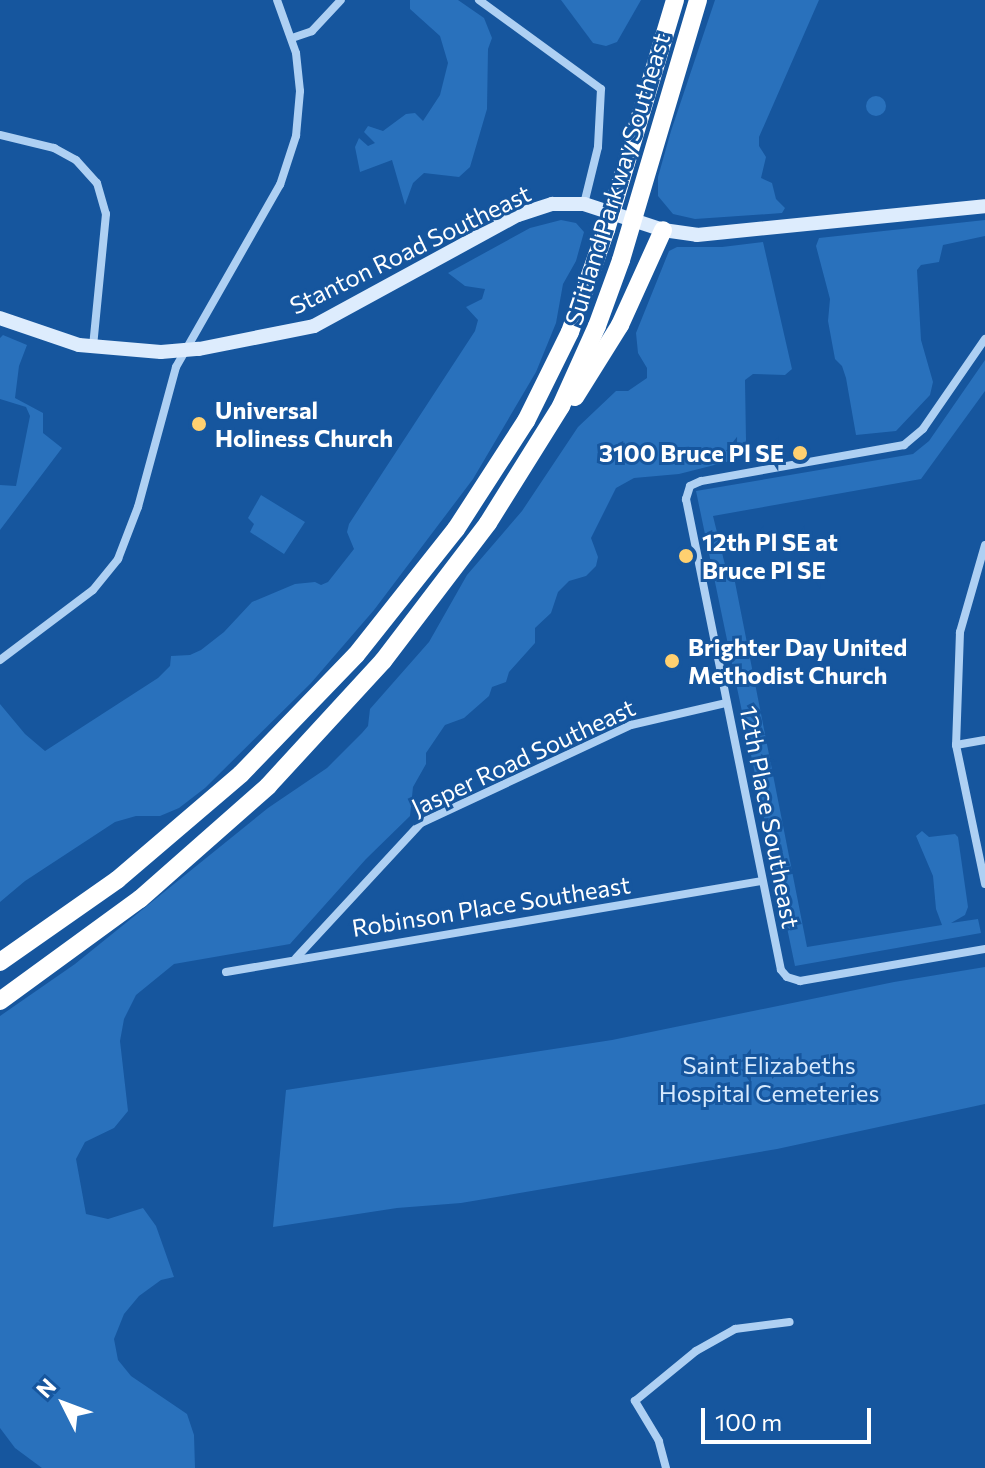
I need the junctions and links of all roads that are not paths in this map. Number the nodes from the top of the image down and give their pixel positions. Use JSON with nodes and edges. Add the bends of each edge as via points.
{"nodes":[{"id":1,"x":277,"y":0,"type":"edge"},
{"id":2,"x":341,"y":0,"type":"edge"},
{"id":3,"x":479,"y":0,"type":"edge"},
{"id":4,"x":675,"y":0,"type":"edge"},
{"id":5,"x":698,"y":0,"type":"edge"},
{"id":6,"x":292,"y":38,"type":"junction"},
{"id":7,"x":0,"y":135,"type":"edge"},
{"id":8,"x":584,"y":204,"type":"junction"},
{"id":9,"x":985,"y":206,"type":"edge"},
{"id":10,"x":612,"y":213,"type":"junction"},
{"id":11,"x":633,"y":220,"type":"junction"},
{"id":12,"x":663,"y":230,"type":"junction"},
{"id":13,"x":0,"y":318,"type":"edge"},
{"id":14,"x":985,"y":339,"type":"edge"},
{"id":15,"x":93,"y":347,"type":"junction"},
{"id":16,"x":185,"y":351,"type":"junction"},
{"id":17,"x":535,"y":451,"type":"junction"},
{"id":18,"x":985,"y":545,"type":"edge"},
{"id":19,"x":973,"y":579,"type":"junction"},
{"id":20,"x":985,"y":584,"type":"edge"},
{"id":21,"x":0,"y":660,"type":"edge"},
{"id":22,"x":726,"y":703,"type":"junction"},
{"id":23,"x":985,"y":740,"type":"edge"},
{"id":24,"x":956,"y":745,"type":"junction"},
{"id":25,"x":762,"y":881,"type":"junction"},
{"id":26,"x":985,"y":884,"type":"edge"},
{"id":27,"x":985,"y":949,"type":"edge"},
{"id":28,"x":296,"y":959,"type":"junction"},
{"id":29,"x":0,"y":962,"type":"edge"},
{"id":30,"x":226,"y":972,"type":"dead end"},
{"id":31,"x":0,"y":1001,"type":"edge"},
{"id":32,"x":790,"y":1322,"type":"dead end"},
{"id":33,"x":666,"y":1468,"type":"edge"}],
"edges":[{"from":1,"to":6,"type":"street"},
{"from":2,"to":6,"type":"street","via":[[312,31]]},
{"from":3,"to":8,"type":"street","via":[[599,86],[603,96],[598,147]]},
{"from":4,"to":10,"type":"highway","name":"Suitland Parkway Southeast"},
{"from":5,"to":11,"type":"highway","name":"Suitland Parkway Southeast"},
{"from":6,"to":16,"type":"street","via":[[300,100],[289,164]]},
{"from":7,"to":15,"type":"street","via":[[54,148],[76,160],[97,183],[106,214]]},
{"from":8,"to":10,"type":"street","name":"Stanton Road Southeast"},
{"from":8,"to":16,"type":"street","name":"Stanton Road Southeast","via":[[552,204],[518,215],[314,326]]},
{"from":9,"to":12,"type":"street","name":"Stanton Road Southeast","via":[[711,234]]},
{"from":10,"to":11,"type":"street","name":"Stanton Road Southeast"},
{"from":10,"to":29,"type":"highway","name":"Suitland Parkway Southeast","via":[[574,322],[539,398],[479,496],[399,604],[311,704],[221,793],[117,880]]},
{"from":11,"to":12,"type":"street","name":"Stanton Road Southeast"},
{"from":11,"to":17,"type":"highway","name":"Suitland Parkway Southeast","via":[[593,337]]},
{"from":12,"to":17,"type":"highway","via":[[607,349]]},
{"from":13,"to":15,"type":"street","name":"Stanton Road Southeast"},
{"from":14,"to":22,"type":"street","name":"12th Place Southeast","via":[[923,429],[904,445],[690,486],[686,499]]},
{"from":15,"to":16,"type":"street","name":"Stanton Road Southeast"},
{"from":16,"to":21,"type":"street","via":[[118,559],[93,590]]},
{"from":17,"to":31,"type":"highway","name":"Suitland Parkway Southeast","via":[[436,595],[308,745],[163,880]]},
{"from":18,"to":19,"type":"street"},
{"from":19,"to":20,"type":"street"},
{"from":19,"to":24,"type":"street","via":[[957,659]]},
{"from":22,"to":25,"type":"street","name":"12th Place Southeast"},
{"from":22,"to":28,"type":"street","name":"Jasper Road Southeast","via":[[635,723],[421,823]]},
{"from":23,"to":24,"type":"street"},
{"from":24,"to":26,"type":"street"},
{"from":25,"to":27,"type":"street","name":"12th Place Southeast","via":[[779,965],[787,977],[800,981]]},
{"from":25,"to":28,"type":"street","name":"Robinson Place Southeast"},
{"from":28,"to":30,"type":"street","name":"Robinson Place Southeast"},
{"from":32,"to":33,"type":"street","via":[[735,1329],[696,1351],[635,1401],[659,1441]]}]}
